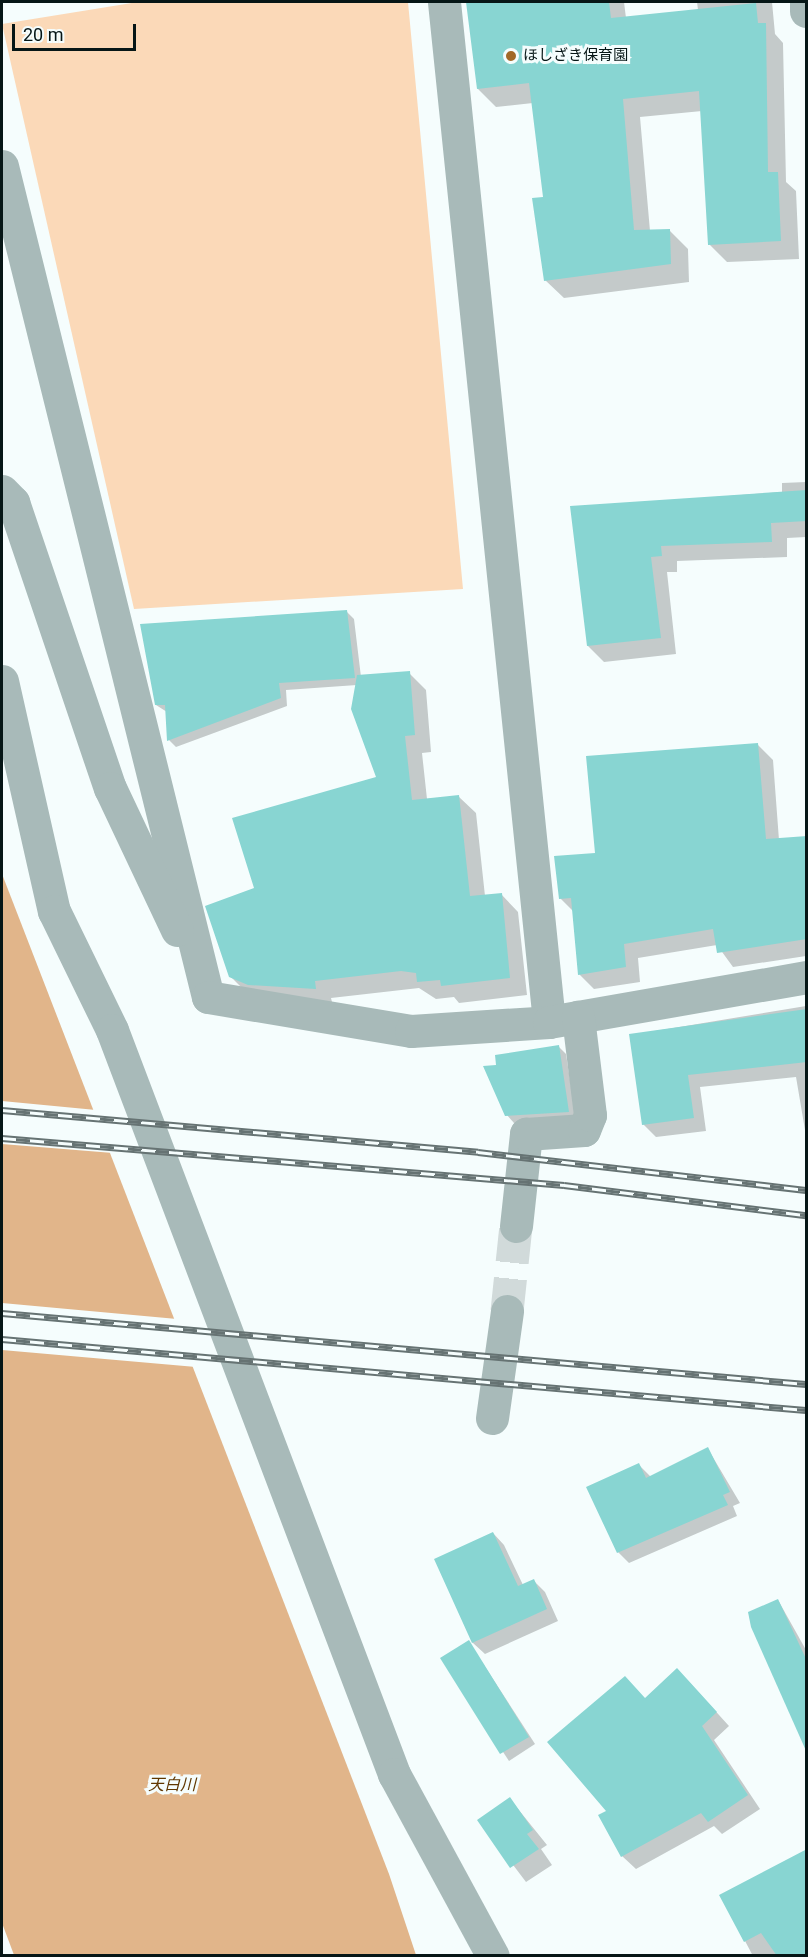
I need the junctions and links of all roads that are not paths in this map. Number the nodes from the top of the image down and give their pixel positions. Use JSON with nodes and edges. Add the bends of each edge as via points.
{"nodes":[{"id":1,"x":444,"y":2,"type":"edge"},
{"id":2,"x":806,"y":2,"type":"edge"},
{"id":3,"x":807,"y":11,"type":"edge"},
{"id":4,"x":2,"y":166,"type":"edge"},
{"id":5,"x":2,"y":491,"type":"edge"},
{"id":6,"x":2,"y":681,"type":"edge"},
{"id":7,"x":807,"y":977,"type":"edge"},
{"id":8,"x":208,"y":997,"type":"junction"},
{"id":9,"x":563,"y":1020,"type":"junction"},
{"id":10,"x":516,"y":1226,"type":"tunnel mouth"},
{"id":11,"x":507,"y":1311,"type":"tunnel mouth"},
{"id":12,"x":492,"y":1418,"type":"dead end"},
{"id":13,"x":493,"y":1956,"type":"edge"}],
"edges":[{"from":1,"to":9,"type":"street"},
{"from":2,"to":3,"type":"street"},
{"from":4,"to":8,"type":"street"},
{"from":5,"to":8,"type":"street","via":[[13,502],[110,788]]},
{"from":6,"to":13,"type":"street","via":[[54,910],[112,1030],[394,1774]]},
{"from":7,"to":9,"type":"street"},
{"from":8,"to":9,"type":"street","via":[[411,1031]]},
{"from":9,"to":10,"type":"street","via":[[590,1115],[584,1130],[526,1134]]},
{"from":11,"to":12,"type":"street"}]}
